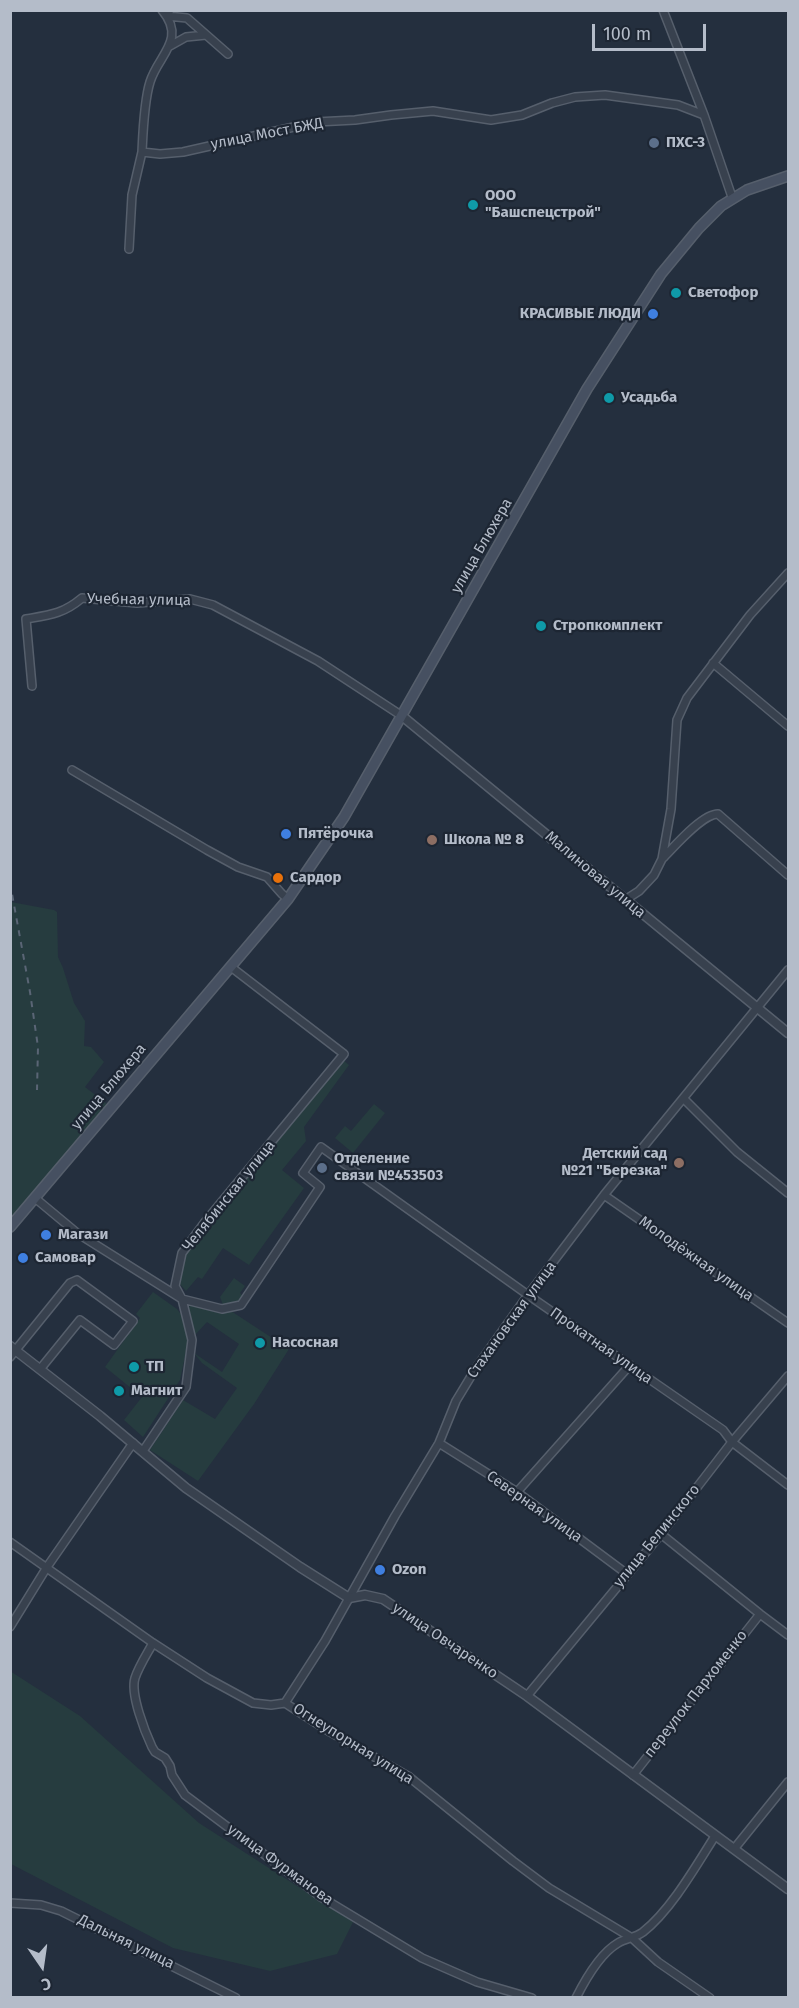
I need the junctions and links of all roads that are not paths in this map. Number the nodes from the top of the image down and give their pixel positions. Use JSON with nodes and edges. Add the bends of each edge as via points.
{"nodes":[{"id":1,"x":663,"y":10,"type":"edge"},
{"id":2,"x":166,"y":12,"type":"edge"},
{"id":3,"x":206,"y":35,"type":"junction"},
{"id":4,"x":170,"y":46,"type":"junction"},
{"id":5,"x":228,"y":54,"type":"dead end"},
{"id":6,"x":704,"y":116,"type":"junction"},
{"id":7,"x":142,"y":152,"type":"junction"},
{"id":8,"x":789,"y":176,"type":"edge"},
{"id":9,"x":732,"y":197,"type":"junction"},
{"id":10,"x":129,"y":249,"type":"dead end"},
{"id":11,"x":789,"y":573,"type":"edge"},
{"id":12,"x":713,"y":663,"type":"junction"},
{"id":13,"x":32,"y":686,"type":"dead end"},
{"id":14,"x":402,"y":716,"type":"junction"},
{"id":15,"x":789,"y":726,"type":"edge"},
{"id":16,"x":72,"y":770,"type":"dead end"},
{"id":17,"x":662,"y":859,"type":"junction"},
{"id":18,"x":789,"y":875,"type":"edge"},
{"id":19,"x":288,"y":899,"type":"junction"},
{"id":20,"x":624,"y":900,"type":"junction"},
{"id":21,"x":231,"y":967,"type":"junction"},
{"id":22,"x":789,"y":970,"type":"edge"},
{"id":23,"x":758,"y":1008,"type":"junction"},
{"id":24,"x":789,"y":1033,"type":"edge"},
{"id":25,"x":684,"y":1099,"type":"junction"},
{"id":26,"x":789,"y":1194,"type":"edge"},
{"id":27,"x":604,"y":1196,"type":"junction"},
{"id":28,"x":35,"y":1198,"type":"junction"},
{"id":29,"x":10,"y":1227,"type":"edge"},
{"id":30,"x":528,"y":1295,"type":"junction"},
{"id":31,"x":182,"y":1299,"type":"junction"},
{"id":32,"x":789,"y":1323,"type":"edge"},
{"id":33,"x":12,"y":1351,"type":"edge"},
{"id":34,"x":630,"y":1365,"type":"junction"},
{"id":35,"x":41,"y":1368,"type":"junction"},
{"id":36,"x":789,"y":1376,"type":"edge"},
{"id":37,"x":732,"y":1442,"type":"junction"},
{"id":38,"x":133,"y":1443,"type":"junction"},
{"id":39,"x":439,"y":1443,"type":"junction"},
{"id":40,"x":143,"y":1451,"type":"junction"},
{"id":41,"x":789,"y":1485,"type":"edge"},
{"id":42,"x":517,"y":1492,"type":"junction"},
{"id":43,"x":661,"y":1534,"type":"junction"},
{"id":44,"x":10,"y":1542,"type":"edge"},
{"id":45,"x":47,"y":1567,"type":"junction"},
{"id":46,"x":627,"y":1574,"type":"junction"},
{"id":47,"x":349,"y":1598,"type":"junction"},
{"id":48,"x":760,"y":1614,"type":"junction"},
{"id":49,"x":10,"y":1627,"type":"edge"},
{"id":50,"x":789,"y":1635,"type":"edge"},
{"id":51,"x":153,"y":1644,"type":"junction"},
{"id":52,"x":527,"y":1696,"type":"junction"},
{"id":53,"x":285,"y":1703,"type":"junction"},
{"id":54,"x":633,"y":1775,"type":"junction"},
{"id":55,"x":789,"y":1782,"type":"edge"},
{"id":56,"x":715,"y":1836,"type":"junction"},
{"id":57,"x":734,"y":1849,"type":"junction"},
{"id":58,"x":789,"y":1889,"type":"edge"},
{"id":59,"x":10,"y":1903,"type":"edge"},
{"id":60,"x":632,"y":1938,"type":"junction"},
{"id":61,"x":236,"y":1998,"type":"edge"},
{"id":62,"x":532,"y":1998,"type":"edge"},
{"id":63,"x":576,"y":1998,"type":"edge"},
{"id":64,"x":710,"y":1998,"type":"edge"}],
"edges":[{"from":1,"to":6,"type":"street"},
{"from":2,"to":3,"type":"street","via":[[187,18]]},
{"from":2,"to":4,"type":"street","via":[[172,32]]},
{"from":3,"to":4,"type":"street","via":[[186,37]]},
{"from":3,"to":5,"type":"street"},
{"from":4,"to":7,"type":"street","via":[[150,81]]},
{"from":6,"to":7,"type":"street","name":"улица Мост БЖД","via":[[678,105],[605,94],[575,97],[522,115],[491,120],[433,111],[315,122],[183,152]]},
{"from":6,"to":9,"type":"street"},
{"from":7,"to":10,"type":"street","via":[[132,195]]},
{"from":8,"to":9,"type":"main road","name":"улица Блюхера"},
{"from":9,"to":14,"type":"main road","name":"улица Блюхера","via":[[710,216],[661,274],[587,389]]},
{"from":11,"to":12,"type":"street"},
{"from":12,"to":15,"type":"street"},
{"from":12,"to":17,"type":"street","via":[[687,698],[677,720],[671,809]]},
{"from":13,"to":14,"type":"street","name":"Учебная улица","via":[[27,619],[57,614],[82,598],[137,603],[190,599],[213,605],[318,661]]},
{"from":14,"to":19,"type":"main road","name":"улица Блюхера","via":[[344,817]]},
{"from":14,"to":20,"type":"street","name":"Малиновая улица"},
{"from":16,"to":19,"type":"street","via":[[207,850],[267,877]]},
{"from":17,"to":18,"type":"street","via":[[701,822],[718,814]]},
{"from":17,"to":20,"type":"street","via":[[654,875]]},
{"from":19,"to":21,"type":"main road","name":"улица Блюхера"},
{"from":20,"to":23,"type":"street","name":"Малиновая улица"},
{"from":21,"to":28,"type":"main road","name":"улица Блюхера"},
{"from":21,"to":31,"type":"street","name":"Челябинская улица","via":[[344,1054],[182,1253],[175,1286]]},
{"from":22,"to":23,"type":"street","name":"Стахановская улица"},
{"from":23,"to":24,"type":"street","name":"Малиновая улица"},
{"from":23,"to":25,"type":"street","name":"Стахановская улица"},
{"from":25,"to":26,"type":"street","via":[[737,1152]]},
{"from":25,"to":27,"type":"street","name":"Стахановская улица"},
{"from":27,"to":30,"type":"street","name":"Стахановская улица"},
{"from":27,"to":32,"type":"street","name":"Молодёжная улица"},
{"from":28,"to":29,"type":"main road","name":"улица Блюхера"},
{"from":28,"to":31,"type":"street","via":[[77,1233]]},
{"from":30,"to":31,"type":"street","name":"Прокатная улица","via":[[321,1148],[303,1173],[320,1187],[241,1305],[222,1309]]},
{"from":30,"to":34,"type":"street","name":"Прокатная улица"},
{"from":30,"to":39,"type":"street","name":"Стахановская улица","via":[[471,1376]]},
{"from":31,"to":40,"type":"street","name":"Челябинская улица","via":[[192,1340],[186,1387]]},
{"from":33,"to":35,"type":"street"},
{"from":33,"to":35,"type":"street","via":[[70,1283],[77,1280],[133,1321],[114,1345],[80,1320]]},
{"from":34,"to":37,"type":"street","name":"Прокатная улица","via":[[723,1430]]},
{"from":34,"to":42,"type":"street"},
{"from":35,"to":38,"type":"street"},
{"from":36,"to":37,"type":"street","name":"улица Белинского"},
{"from":37,"to":41,"type":"street","name":"Прокатная улица"},
{"from":37,"to":43,"type":"street","name":"улица Белинского"},
{"from":38,"to":40,"type":"street"},
{"from":38,"to":45,"type":"street"},
{"from":39,"to":42,"type":"street","name":"Северная улица"},
{"from":39,"to":47,"type":"street","name":"Стахановская улица"},
{"from":40,"to":47,"type":"street","via":[[186,1488]]},
{"from":42,"to":46,"type":"street","name":"Северная улица"},
{"from":43,"to":46,"type":"street","name":"улица Белинского"},
{"from":43,"to":48,"type":"street"},
{"from":44,"to":45,"type":"street","name":"Огнеупорная улица"},
{"from":45,"to":49,"type":"street"},
{"from":45,"to":51,"type":"street","name":"Огнеупорная улица"},
{"from":46,"to":52,"type":"street","name":"улица Белинского"},
{"from":47,"to":52,"type":"street","name":"улица Овчаренко","via":[[365,1595],[383,1599]]},
{"from":47,"to":53,"type":"street","name":"Стахановская улица"},
{"from":48,"to":50,"type":"street"},
{"from":48,"to":54,"type":"street","name":"переулок Пархоменко"},
{"from":51,"to":53,"type":"street","name":"Огнеупорная улица","via":[[253,1703]]},
{"from":51,"to":62,"type":"street","name":"улица Фурманова","via":[[135,1678],[136,1699],[152,1748],[165,1758],[185,1795],[321,1897],[422,1958],[477,1982]]},
{"from":52,"to":54,"type":"street","name":"улица Овчаренко"},
{"from":53,"to":60,"type":"street","name":"Огнеупорная улица","via":[[408,1776],[549,1888]]},
{"from":54,"to":56,"type":"street","name":"улица Овчаренко"},
{"from":55,"to":57,"type":"street"},
{"from":56,"to":57,"type":"street","name":"улица Овчаренко"},
{"from":56,"to":60,"type":"street","via":[[658,1917]]},
{"from":57,"to":58,"type":"street","name":"улица Овчаренко"},
{"from":59,"to":61,"type":"street","name":"Дальняя улица","via":[[61,1911]]},
{"from":60,"to":63,"type":"street","via":[[618,1942],[610,1950],[592,1970]]},
{"from":60,"to":64,"type":"street","name":"Огнеупорная улица","via":[[658,1962]]}]}
